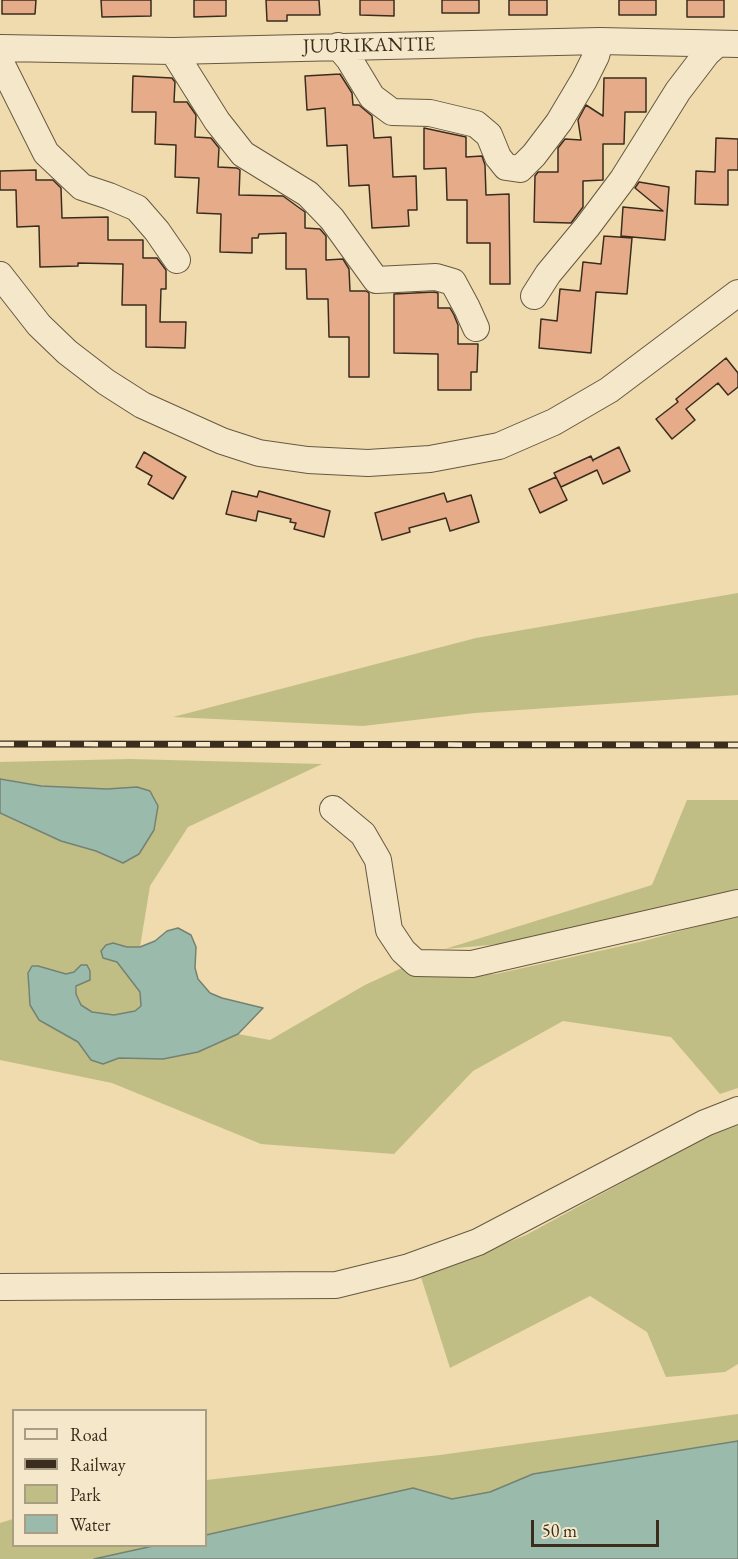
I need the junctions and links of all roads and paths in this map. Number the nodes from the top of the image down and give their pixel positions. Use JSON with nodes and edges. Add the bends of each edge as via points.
{"nodes":[{"id":1,"x":600,"y":41,"type":"junction"},
{"id":2,"x":728,"y":44,"type":"edge"},
{"id":3,"x":338,"y":46,"type":"junction"},
{"id":4,"x":0,"y":48,"type":"edge"},
{"id":5,"x":173,"y":51,"type":"junction"},
{"id":6,"x":0,"y":61,"type":"edge"},
{"id":7,"x":177,"y":260,"type":"dead end"},
{"id":8,"x":0,"y":275,"type":"edge"},
{"id":9,"x":738,"y":293,"type":"edge"},
{"id":10,"x":534,"y":296,"type":"dead end"},
{"id":11,"x":476,"y":328,"type":"dead end"},
{"id":12,"x":333,"y":809,"type":"dead end"},
{"id":13,"x":738,"y":903,"type":"edge"},
{"id":14,"x":738,"y":1110,"type":"edge"},
{"id":15,"x":0,"y":1269,"type":"edge"},
{"id":16,"x":0,"y":1287,"type":"edge"},
{"id":17,"x":39,"y":1287,"type":"junction"}],
"edges":[{"from":1,"to":2,"type":"street","name":"JUURIKANTIE"},
{"from":1,"to":3,"type":"street","name":"JUURIKANTIE"},
{"from":1,"to":3,"type":"street","via":[[584,80],[559,122],[520,170],[506,167],[489,135],[476,124],[430,113],[392,112],[372,97]]},
{"from":2,"to":10,"type":"street","via":[[707,53],[678,91],[623,179]]},
{"from":3,"to":5,"type":"street","name":"JUURIKANTIE"},
{"from":4,"to":5,"type":"street","name":"JUURIKANTIE"},
{"from":5,"to":11,"type":"street","via":[[243,154],[308,194],[332,219],[376,280],[436,277],[453,282]]},
{"from":6,"to":7,"type":"street","via":[[46,153],[82,187],[137,208]]},
{"from":8,"to":9,"type":"street","via":[[39,325],[67,352],[142,405],[259,453],[368,463],[430,459],[499,446],[554,422],[609,390]]},
{"from":12,"to":13,"type":"street","via":[[363,834],[378,861],[389,930],[402,951],[416,963],[472,964]]},
{"from":14,"to":17,"type":"street","via":[[705,1123],[478,1242],[409,1268],[336,1285]]},
{"from":15,"to":17,"type":"street"},
{"from":16,"to":17,"type":"street"}]}
